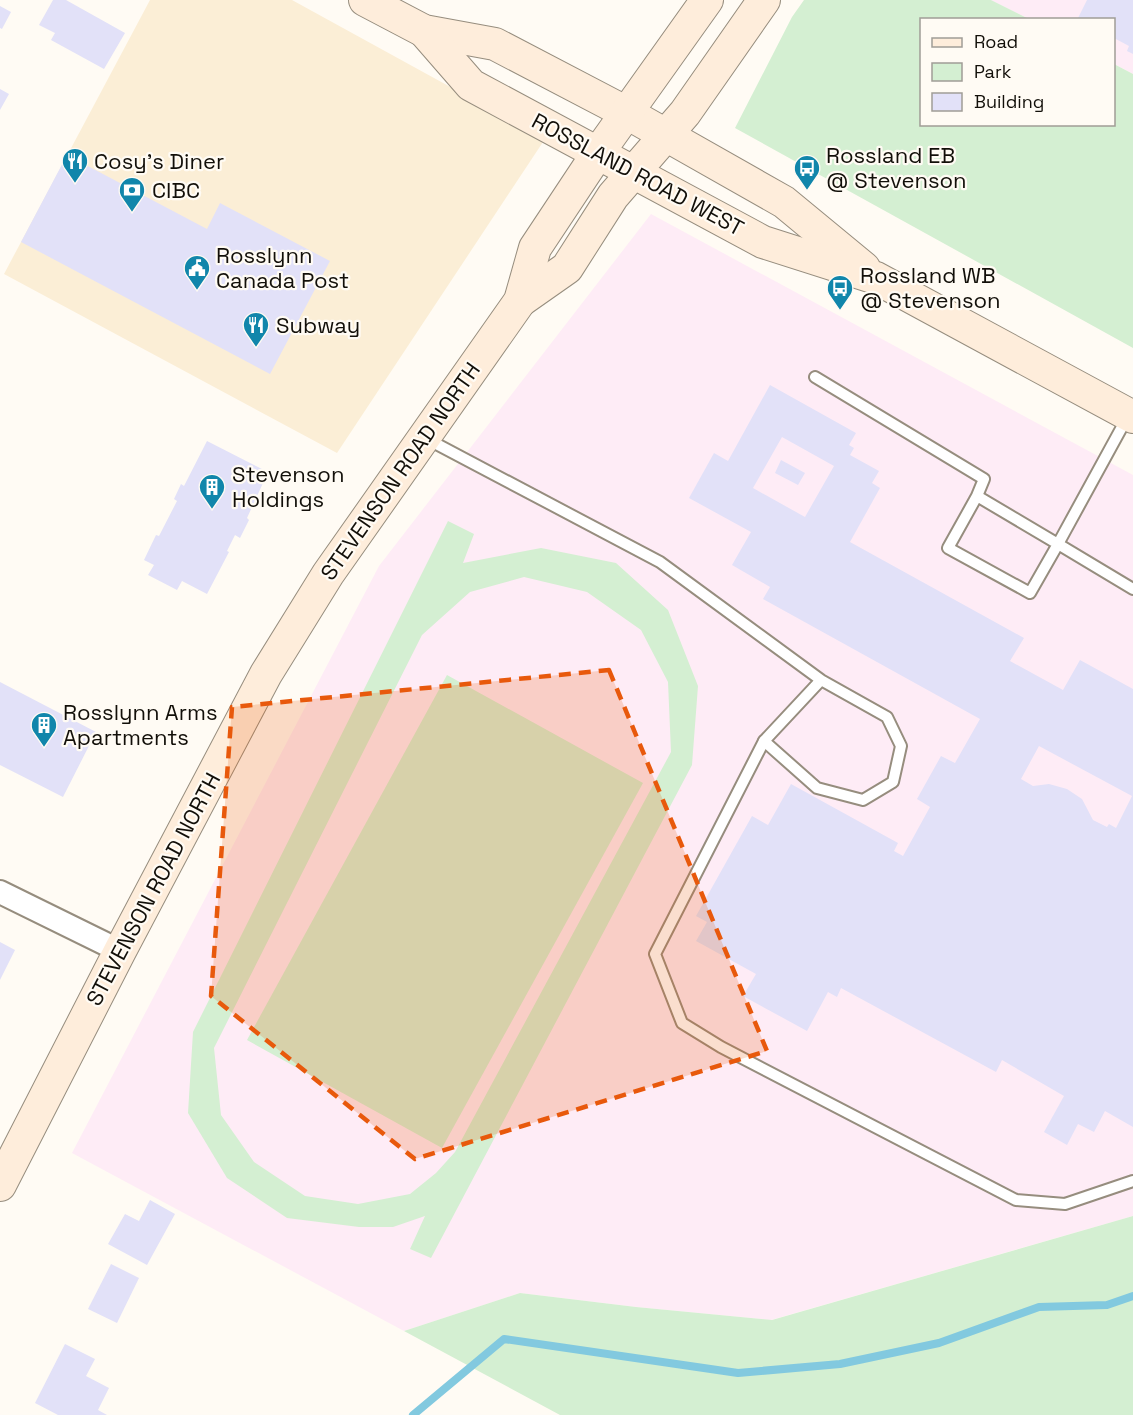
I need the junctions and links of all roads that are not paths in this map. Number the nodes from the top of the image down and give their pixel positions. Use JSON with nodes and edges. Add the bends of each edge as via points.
{"nodes":[{"id":1,"x":365,"y":0,"type":"edge"},
{"id":2,"x":707,"y":0,"type":"edge"},
{"id":3,"x":764,"y":0,"type":"edge"},
{"id":4,"x":424,"y":31,"type":"junction"},
{"id":5,"x":627,"y":113,"type":"junction"},
{"id":6,"x":665,"y":135,"type":"junction"},
{"id":7,"x":598,"y":153,"type":"junction"},
{"id":8,"x":633,"y":172,"type":"junction"},
{"id":9,"x":876,"y":278,"type":"junction"},
{"id":10,"x":520,"y":301,"type":"junction"},
{"id":11,"x":815,"y":377,"type":"dead end"},
{"id":12,"x":1131,"y":416,"type":"edge"},
{"id":13,"x":423,"y":437,"type":"junction"},
{"id":14,"x":977,"y":496,"type":"junction"},
{"id":15,"x":1058,"y":544,"type":"junction"},
{"id":16,"x":1133,"y":589,"type":"edge"},
{"id":17,"x":822,"y":680,"type":"junction"},
{"id":18,"x":764,"y":741,"type":"junction"},
{"id":19,"x":0,"y":892,"type":"edge"},
{"id":20,"x":120,"y":951,"type":"junction"},
{"id":21,"x":1133,"y":1181,"type":"edge"},
{"id":22,"x":0,"y":1185,"type":"edge"}],
"edges":[{"from":1,"to":4,"type":"main road","name":"ROSSLAND ROAD WEST"},
{"from":2,"to":5,"type":"main road","name":"STEVENSON ROAD NORTH"},
{"from":3,"to":6,"type":"main road","name":"STEVENSON ROAD NORTH","via":[[685,113]]},
{"from":4,"to":5,"type":"main road","name":"ROSSLAND ROAD WEST","via":[[495,44]]},
{"from":4,"to":7,"type":"main road","name":"ROSSLAND ROAD WEST","via":[[471,85]]},
{"from":5,"to":6,"type":"main road","name":"ROSSLAND ROAD WEST"},
{"from":5,"to":7,"type":"main road","name":"STEVENSON ROAD NORTH"},
{"from":6,"to":8,"type":"main road","name":"STEVENSON ROAD NORTH"},
{"from":6,"to":9,"type":"main road","name":"ROSSLAND ROAD WEST","via":[[784,202]]},
{"from":7,"to":8,"type":"main road","name":"ROSSLAND ROAD WEST"},
{"from":7,"to":10,"type":"main road","name":"STEVENSON ROAD NORTH","via":[[535,248]]},
{"from":8,"to":9,"type":"main road","name":"ROSSLAND ROAD WEST","via":[[763,242]]},
{"from":8,"to":10,"type":"main road","name":"STEVENSON ROAD NORTH","via":[[567,268]]},
{"from":9,"to":12,"type":"main road","name":"ROSSLAND ROAD WEST"},
{"from":10,"to":13,"type":"main road","name":"STEVENSON ROAD NORTH"},
{"from":11,"to":14,"type":"lane","via":[[984,478]]},
{"from":12,"to":15,"type":"lane"},
{"from":13,"to":17,"type":"lane","via":[[660,562]]},
{"from":13,"to":20,"type":"main road","name":"STEVENSON ROAD NORTH","via":[[328,574],[266,674]]},
{"from":14,"to":15,"type":"lane"},
{"from":14,"to":15,"type":"lane","via":[[948,548],[1030,593]]},
{"from":15,"to":16,"type":"lane"},
{"from":17,"to":18,"type":"lane"},
{"from":17,"to":18,"type":"lane","via":[[887,717],[901,746],[893,782],[863,800],[817,788]]},
{"from":18,"to":21,"type":"lane","via":[[655,954],[682,1023],[1016,1200],[1065,1204]]},
{"from":19,"to":20,"type":"street"},
{"from":20,"to":22,"type":"main road","name":"STEVENSON ROAD NORTH"}]}
